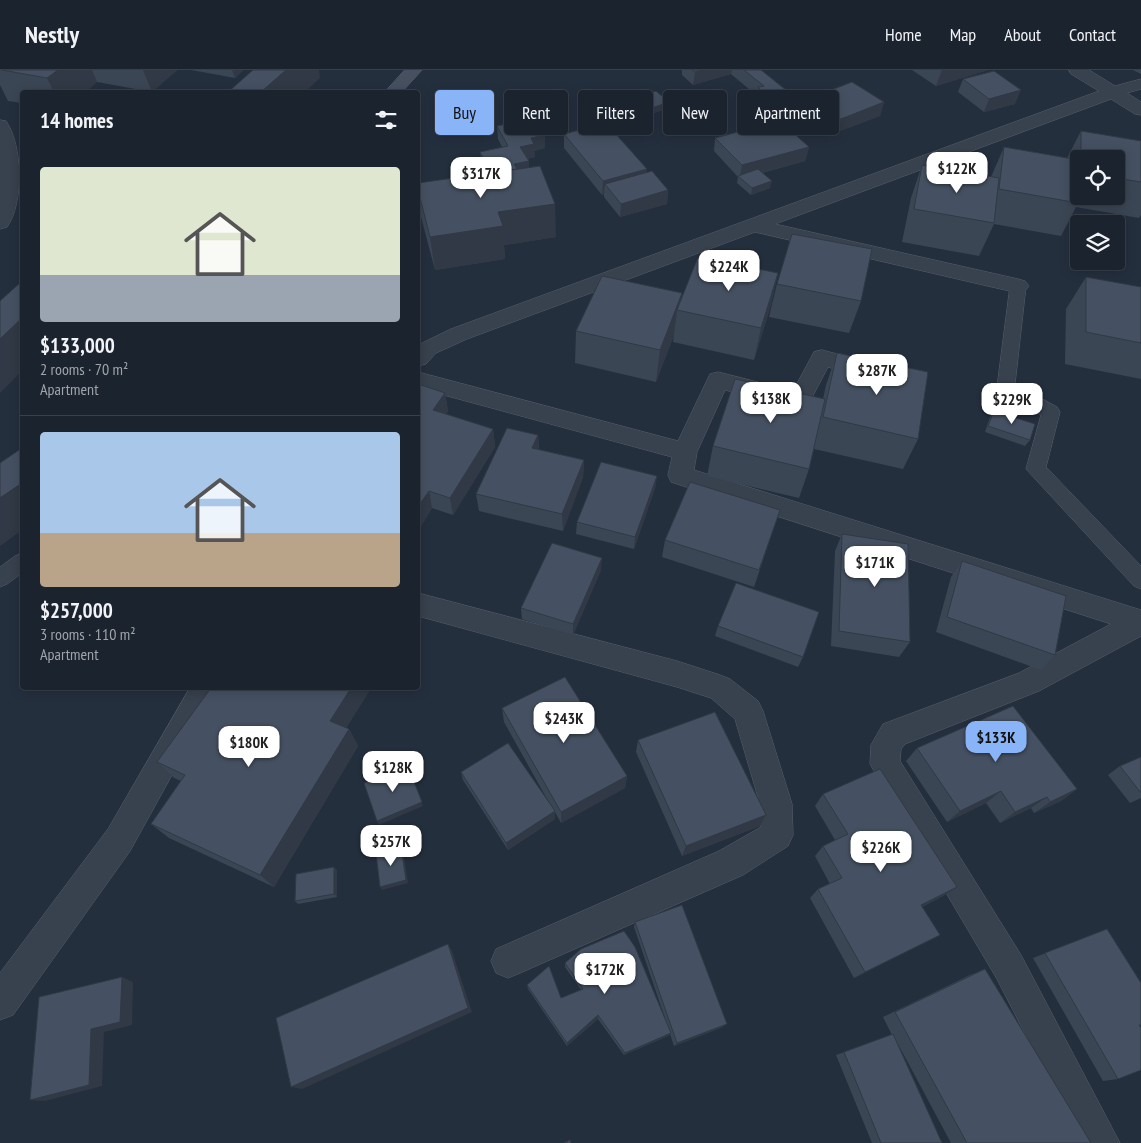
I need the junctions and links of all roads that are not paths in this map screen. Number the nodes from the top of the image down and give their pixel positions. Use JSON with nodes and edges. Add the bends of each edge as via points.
{"nodes":[{"id":1,"x":414,"y":70,"type":"edge"},
{"id":2,"x":1077,"y":70,"type":"edge"},
{"id":3,"x":1141,"y":84,"type":"edge"},
{"id":4,"x":395,"y":90,"type":"edge"},
{"id":5,"x":1112,"y":92,"type":"junction"},
{"id":6,"x":1141,"y":110,"type":"edge"},
{"id":7,"x":0,"y":125,"type":"edge"},
{"id":8,"x":15,"y":201,"type":"edge"},
{"id":9,"x":0,"y":223,"type":"edge"},
{"id":10,"x":753,"y":225,"type":"junction"},
{"id":11,"x":1018,"y":286,"type":"joint"},
{"id":12,"x":420,"y":356,"type":"edge"},
{"id":13,"x":863,"y":368,"type":"edge"},
{"id":14,"x":420,"y":381,"type":"edge"},
{"id":15,"x":685,"y":452,"type":"junction"},
{"id":16,"x":20,"y":563,"type":"edge"},
{"id":17,"x":0,"y":578,"type":"edge"},
{"id":18,"x":1141,"y":580,"type":"edge"},
{"id":19,"x":420,"y":606,"type":"edge"},
{"id":20,"x":1141,"y":622,"type":"edge"},
{"id":21,"x":204,"y":690,"type":"edge"},
{"id":22,"x":508,"y":961,"type":"dead end"},
{"id":23,"x":0,"y":1002,"type":"edge"},
{"id":24,"x":1101,"y":1143,"type":"edge"}],
"edges":[{"from":1,"to":4,"type":"main road"},
{"from":2,"to":5,"type":"street"},
{"from":3,"to":5,"type":"street"},
{"from":5,"to":6,"type":"street"},
{"from":5,"to":10,"type":"street"},
{"from":7,"to":8,"type":"street","via":[[8,146],[10,184]]},
{"from":8,"to":9,"type":"street"},
{"from":10,"to":11,"type":"street"},
{"from":10,"to":12,"type":"street","via":[[459,334],[428,348]]},
{"from":11,"to":18,"type":"lane","via":[[1006,387],[1051,412],[1036,469]]},
{"from":13,"to":15,"type":"street","via":[[822,358],[799,401],[718,380]]},
{"from":14,"to":15,"type":"street"},
{"from":15,"to":20,"type":"street","via":[[680,475]]},
{"from":16,"to":17,"type":"lane"},
{"from":19,"to":22,"type":"street","via":[[720,688],[748,711],[776,804],[777,834],[731,862]]},
{"from":20,"to":24,"type":"street","via":[[1029,682],[894,734],[886,745],[885,764],[1009,967]]},
{"from":21,"to":23,"type":"street","via":[[118,840]]}]}
